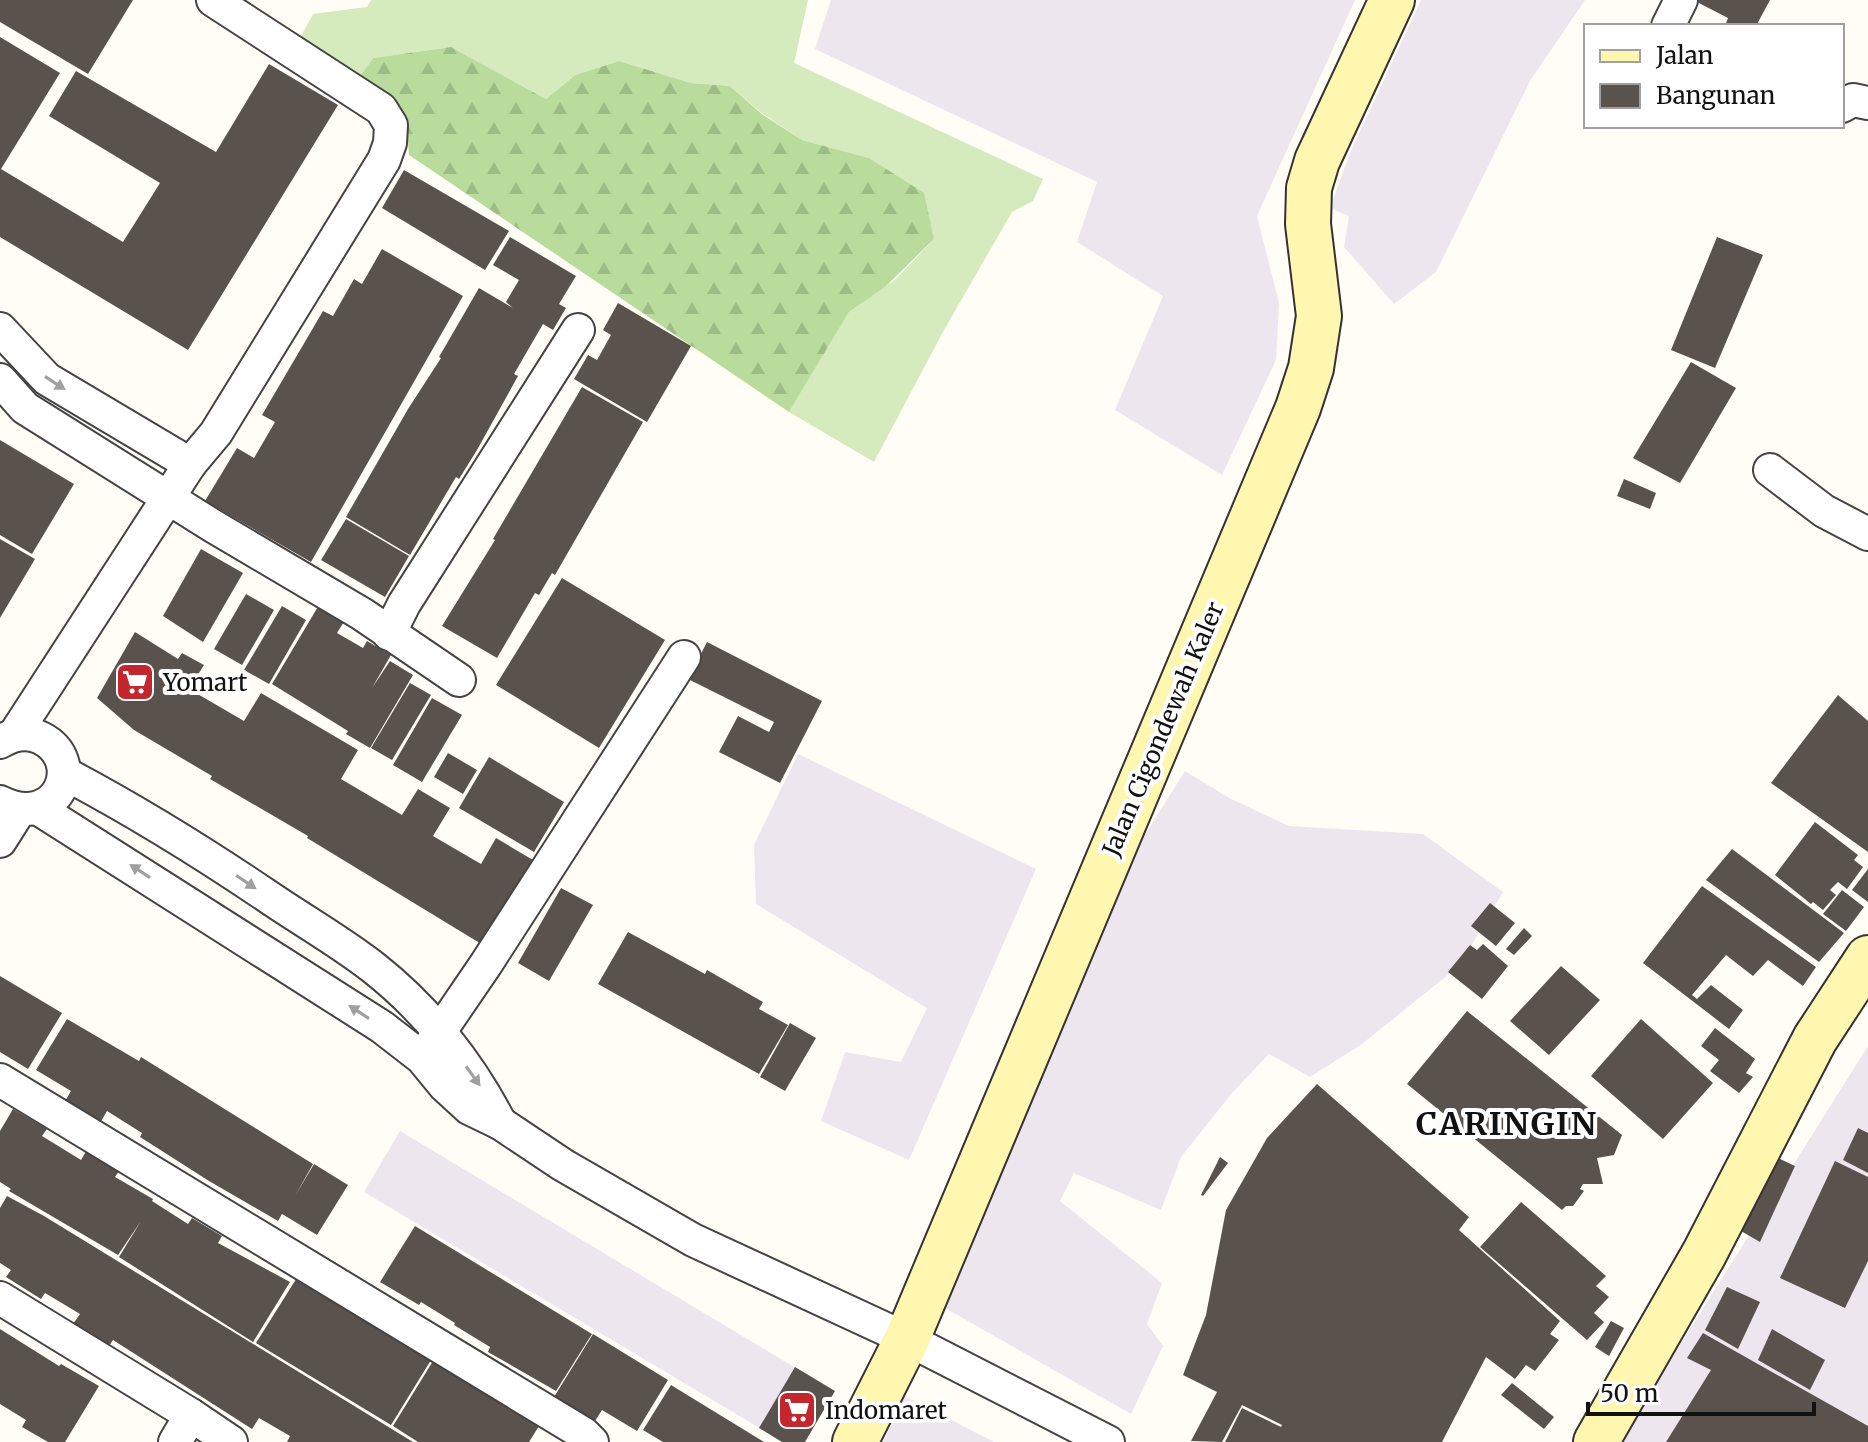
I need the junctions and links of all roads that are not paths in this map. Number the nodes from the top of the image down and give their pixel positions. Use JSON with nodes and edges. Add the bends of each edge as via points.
{"nodes":[{"id":1,"x":213,"y":0,"type":"edge"},
{"id":2,"x":1392,"y":0,"type":"edge"},
{"id":3,"x":1681,"y":0,"type":"edge"},
{"id":4,"x":1669,"y":24,"type":"edge"},
{"id":5,"x":1868,"y":103,"type":"edge"},
{"id":6,"x":1844,"y":105,"type":"edge"},
{"id":7,"x":0,"y":329,"type":"edge"},
{"id":8,"x":578,"y":330,"type":"dead end"},
{"id":9,"x":0,"y":380,"type":"edge"},
{"id":10,"x":190,"y":464,"type":"junction"},
{"id":11,"x":1770,"y":470,"type":"dead end"},
{"id":12,"x":169,"y":499,"type":"junction"},
{"id":13,"x":1868,"y":534,"type":"edge"},
{"id":14,"x":389,"y":634,"type":"junction"},
{"id":15,"x":684,"y":657,"type":"dead end"},
{"id":16,"x":459,"y":680,"type":"dead end"},
{"id":17,"x":8,"y":738,"type":"edge"},
{"id":18,"x":64,"y":773,"type":"junction"},
{"id":19,"x":19,"y":807,"type":"edge"},
{"id":20,"x":0,"y":841,"type":"edge"},
{"id":21,"x":1868,"y":958,"type":"edge"},
{"id":22,"x":440,"y":1032,"type":"junction"},
{"id":23,"x":422,"y":1058,"type":"junction"},
{"id":24,"x":0,"y":1080,"type":"edge"},
{"id":25,"x":500,"y":1123,"type":"junction"},
{"id":26,"x":0,"y":1298,"type":"edge"},
{"id":27,"x":907,"y":1339,"type":"junction"},
{"id":28,"x":191,"y":1415,"type":"junction"},
{"id":29,"x":175,"y":1442,"type":"edge"},
{"id":30,"x":231,"y":1442,"type":"edge"},
{"id":31,"x":592,"y":1442,"type":"edge"},
{"id":32,"x":855,"y":1442,"type":"edge"},
{"id":33,"x":1108,"y":1442,"type":"edge"},
{"id":34,"x":1596,"y":1442,"type":"edge"}],
"edges":[{"from":1,"to":10,"type":"street","via":[[381,109],[391,125],[384,160],[355,210],[216,433]]},
{"from":2,"to":27,"type":"main road","name":"Jalan Cigondewah Kaler","via":[[1309,188],[1319,316],[1298,408]]},
{"from":3,"to":4,"type":"street"},
{"from":5,"to":6,"type":"street","via":[[1853,100]]},
{"from":7,"to":10,"type":"street","one_way":true,"via":[[47,379]]},
{"from":8,"to":14,"type":"street"},
{"from":9,"to":12,"type":"street","via":[[25,408]]},
{"from":10,"to":12,"type":"street"},
{"from":11,"to":13,"type":"street","via":[[1824,511]]},
{"from":12,"to":14,"type":"street"},
{"from":12,"to":17,"type":"street"},
{"from":14,"to":16,"type":"street"},
{"from":15,"to":22,"type":"street"},
{"from":17,"to":18,"type":"street","via":[[33,734],[49,742]]},
{"from":18,"to":19,"type":"street","via":[[52,800]]},
{"from":18,"to":22,"type":"street","one_way":true,"via":[[203,853],[374,968]]},
{"from":19,"to":20,"type":"street"},
{"from":23,"to":19,"type":"street","one_way":true,"via":[[328,992]]},
{"from":21,"to":34,"type":"main road","via":[[1815,1039],[1704,1254]]},
{"from":22,"to":23,"type":"street"},
{"from":22,"to":25,"type":"street","one_way":true,"via":[[485,1092]]},
{"from":23,"to":25,"type":"street","via":[[469,1108]]},
{"from":24,"to":31,"type":"street"},
{"from":25,"to":27,"type":"street","via":[[693,1240]]},
{"from":26,"to":28,"type":"street"},
{"from":27,"to":32,"type":"main road","name":"Jalan Cigondewah Kaler"},
{"from":27,"to":33,"type":"street"},
{"from":28,"to":29,"type":"street"},
{"from":28,"to":30,"type":"street"}]}
